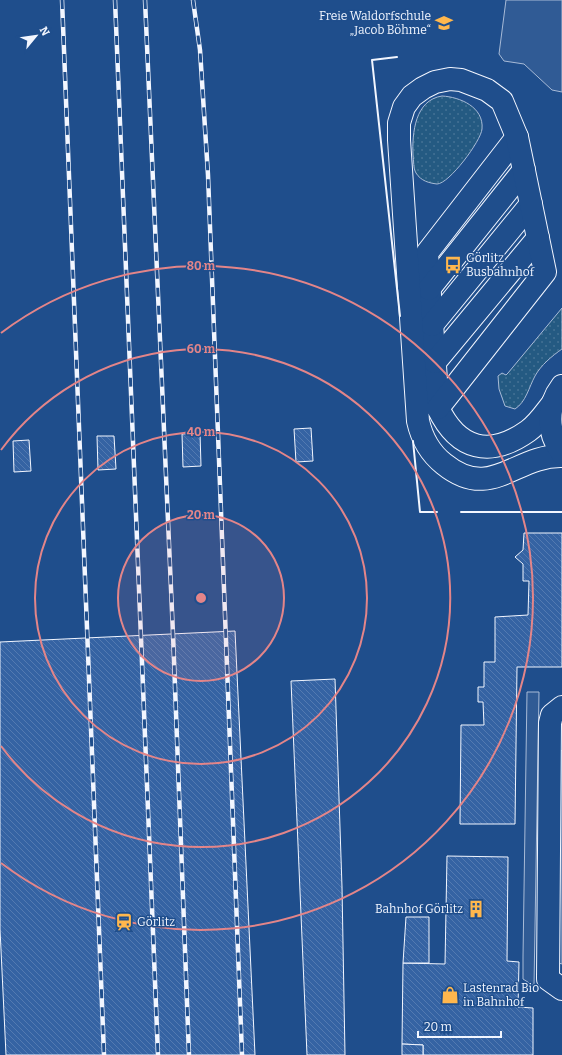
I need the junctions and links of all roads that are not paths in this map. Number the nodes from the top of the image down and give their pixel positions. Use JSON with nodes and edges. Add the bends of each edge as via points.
{"nodes":[{"id":1,"x":518,"y":137,"type":"junction"},
{"id":2,"x":524,"y":170,"type":"junction"},
{"id":3,"x":531,"y":204,"type":"junction"},
{"id":4,"x":538,"y":238,"type":"junction"},
{"id":5,"x":429,"y":289,"type":"junction"},
{"id":6,"x":432,"y":325,"type":"junction"},
{"id":7,"x":435,"y":362,"type":"junction"},
{"id":8,"x":557,"y":395,"type":"edge"},
{"id":9,"x":438,"y":408,"type":"junction"},
{"id":10,"x":562,"y":453,"type":"edge"},
{"id":11,"x":562,"y":456,"type":"edge"},
{"id":12,"x":562,"y":707,"type":"edge"},
{"id":13,"x":552,"y":988,"type":"edge"}],
"edges":[{"from":1,"to":2,"type":"main road"},
{"from":1,"to":5,"type":"main road","via":[[427,253]]},
{"from":1,"to":11,"type":"main road","via":[[502,101],[487,90],[461,80],[450,79],[429,85],[412,96],[404,107],[399,123],[399,140],[418,421],[426,444],[437,458],[459,475],[468,478],[493,478],[536,460]]},
{"from":2,"to":3,"type":"main road"},
{"from":2,"to":5,"type":"main road"},
{"from":3,"to":4,"type":"main road"},
{"from":3,"to":6,"type":"main road"},
{"from":4,"to":7,"type":"main road"},
{"from":4,"to":9,"type":"main road","via":[[545,272]]},
{"from":5,"to":6,"type":"main road"},
{"from":6,"to":7,"type":"main road"},
{"from":7,"to":9,"type":"main road"},
{"from":8,"to":9,"type":"main road","via":[[539,420],[528,430],[505,443],[486,448],[470,444],[456,434]]},
{"from":8,"to":10,"type":"main road","via":[[550,415],[550,426]]},
{"from":12,"to":13,"type":"main road","via":[[552,715],[550,723]]}]}
